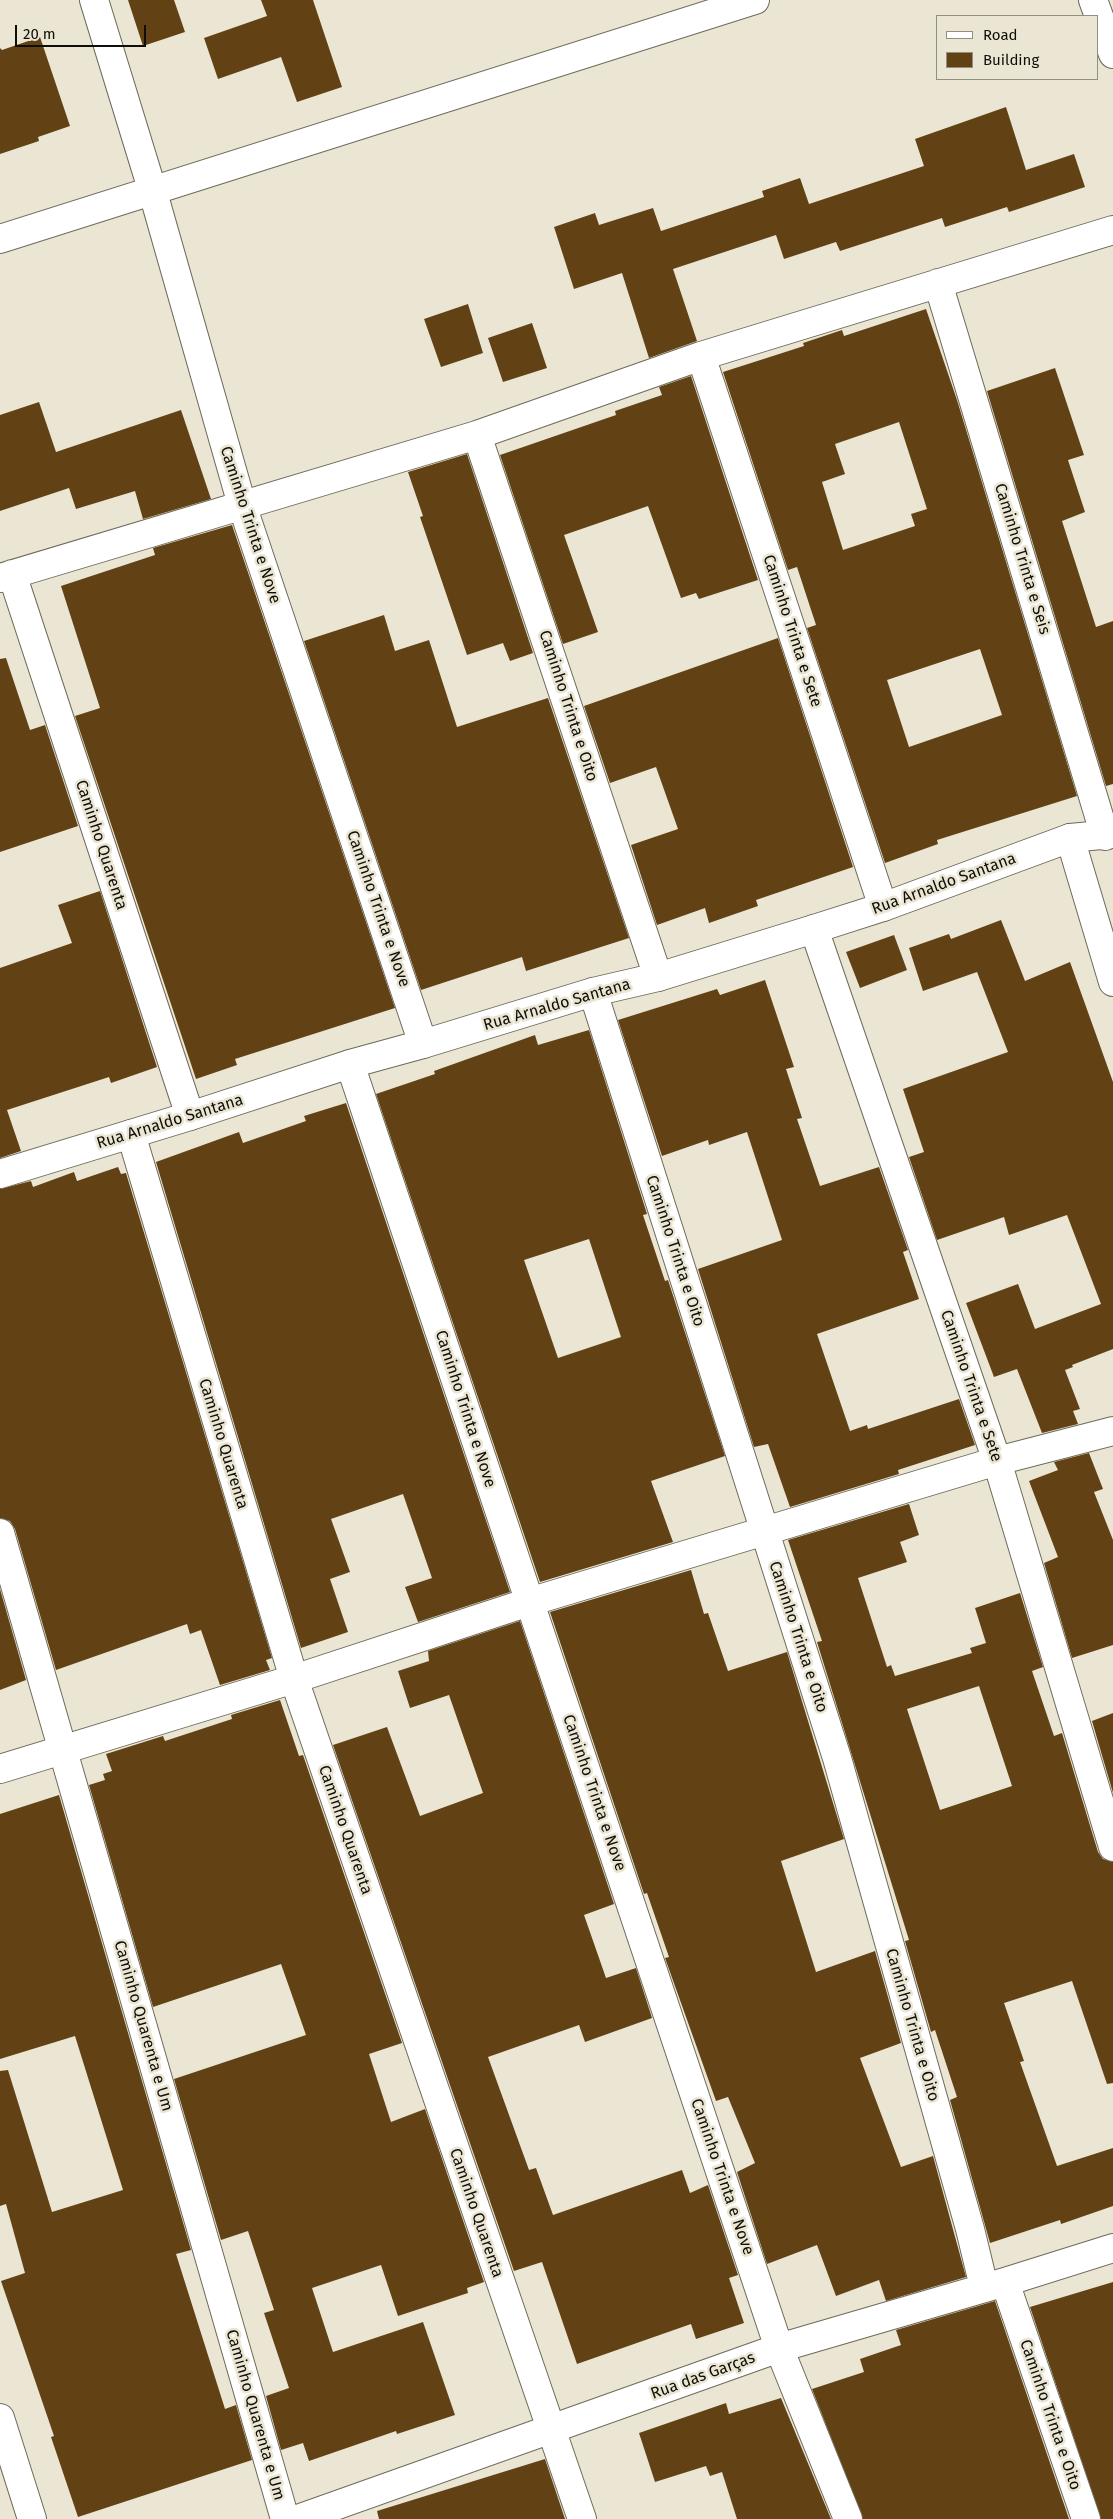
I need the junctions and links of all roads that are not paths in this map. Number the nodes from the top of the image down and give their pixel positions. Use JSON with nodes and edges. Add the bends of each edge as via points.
{"nodes":[{"id":1,"x":94,"y":0,"type":"edge"},
{"id":2,"x":755,"y":0,"type":"edge"},
{"id":3,"x":1093,"y":0,"type":"edge"},
{"id":4,"x":1113,"y":54,"type":"edge"},
{"id":5,"x":152,"y":189,"type":"junction"},
{"id":6,"x":1113,"y":230,"type":"edge"},
{"id":7,"x":0,"y":239,"type":"edge"},
{"id":8,"x":938,"y":282,"type":"junction"},
{"id":9,"x":701,"y":356,"type":"junction"},
{"id":10,"x":478,"y":436,"type":"junction"},
{"id":11,"x":242,"y":505,"type":"junction"},
{"id":12,"x":6,"y":576,"type":"edge"},
{"id":13,"x":1109,"y":835,"type":"edge"},
{"id":14,"x":1070,"y":838,"type":"junction"},
{"id":15,"x":883,"y":907,"type":"junction"},
{"id":16,"x":814,"y":929,"type":"junction"},
{"id":17,"x":658,"y":977,"type":"junction"},
{"id":18,"x":1113,"y":982,"type":"edge"},
{"id":19,"x":593,"y":992,"type":"junction"},
{"id":20,"x":423,"y":1044,"type":"junction"},
{"id":21,"x":350,"y":1064,"type":"junction"},
{"id":22,"x":190,"y":1116,"type":"junction"},
{"id":23,"x":131,"y":1134,"type":"junction"},
{"id":24,"x":0,"y":1174,"type":"edge"},
{"id":25,"x":1113,"y":1431,"type":"edge"},
{"id":26,"x":997,"y":1461,"type":"junction"},
{"id":27,"x":764,"y":1532,"type":"junction"},
{"id":28,"x":0,"y":1533,"type":"edge"},
{"id":29,"x":529,"y":1602,"type":"junction"},
{"id":30,"x":294,"y":1679,"type":"junction"},
{"id":31,"x":64,"y":1750,"type":"junction"},
{"id":32,"x":0,"y":1769,"type":"edge"},
{"id":33,"x":1113,"y":1847,"type":"edge"},
{"id":34,"x":1113,"y":2248,"type":"edge"},
{"id":35,"x":995,"y":2285,"type":"junction"},
{"id":36,"x":779,"y":2348,"type":"junction"},
{"id":37,"x":0,"y":2418,"type":"edge"},
{"id":38,"x":551,"y":2431,"type":"junction"},
{"id":39,"x":4,"y":2449,"type":"edge"},
{"id":40,"x":314,"y":2517,"type":"edge"},
{"id":41,"x":32,"y":2519,"type":"edge"},
{"id":42,"x":285,"y":2519,"type":"edge"},
{"id":43,"x":582,"y":2519,"type":"edge"},
{"id":44,"x":848,"y":2519,"type":"edge"},
{"id":45,"x":1086,"y":2519,"type":"edge"}],
"edges":[{"from":1,"to":5,"type":"street","name":"Caminho Trinta e Nove"},
{"from":2,"to":5,"type":"street"},
{"from":3,"to":4,"type":"street"},
{"from":5,"to":7,"type":"street"},
{"from":5,"to":11,"type":"street","name":"Caminho Trinta e Nove"},
{"from":6,"to":8,"type":"street"},
{"from":8,"to":9,"type":"street"},
{"from":8,"to":13,"type":"street","name":"Caminho Trinta e Seis"},
{"from":9,"to":10,"type":"street"},
{"from":9,"to":15,"type":"street","name":"Caminho Trinta e Sete"},
{"from":10,"to":11,"type":"street"},
{"from":10,"to":17,"type":"street","name":"Caminho Trinta e Oito"},
{"from":11,"to":12,"type":"street"},
{"from":11,"to":20,"type":"street","name":"Caminho Trinta e Nove"},
{"from":12,"to":22,"type":"street","name":"Caminho Quarenta"},
{"from":13,"to":14,"type":"street","name":"Rua Arnaldo Santana"},
{"from":14,"to":15,"type":"street","name":"Rua Arnaldo Santana"},
{"from":14,"to":18,"type":"street"},
{"from":15,"to":16,"type":"street","name":"Rua Arnaldo Santana"},
{"from":16,"to":17,"type":"street","name":"Rua Arnaldo Santana"},
{"from":16,"to":26,"type":"street","name":"Caminho Trinta e Sete"},
{"from":17,"to":19,"type":"street","name":"Rua Arnaldo Santana"},
{"from":19,"to":20,"type":"street","name":"Rua Arnaldo Santana"},
{"from":19,"to":27,"type":"street","name":"Caminho Trinta e Oito"},
{"from":20,"to":21,"type":"street","name":"Rua Arnaldo Santana"},
{"from":21,"to":22,"type":"street","name":"Rua Arnaldo Santana"},
{"from":21,"to":29,"type":"street","name":"Caminho Trinta e Nove"},
{"from":22,"to":23,"type":"street","name":"Rua Arnaldo Santana"},
{"from":23,"to":24,"type":"street","name":"Rua Arnaldo Santana"},
{"from":23,"to":30,"type":"street","name":"Caminho Quarenta"},
{"from":25,"to":26,"type":"street"},
{"from":26,"to":27,"type":"street"},
{"from":26,"to":33,"type":"street","name":"Caminho Trinta e Sete"},
{"from":27,"to":29,"type":"street"},
{"from":27,"to":35,"type":"street","name":"Caminho Trinta e Oito","via":[[837,1758],[970,2229]]},
{"from":28,"to":31,"type":"street","name":"Caminho Quarenta e Um"},
{"from":29,"to":30,"type":"street"},
{"from":29,"to":36,"type":"street","name":"Caminho Trinta e Nove"},
{"from":30,"to":31,"type":"street"},
{"from":30,"to":38,"type":"street","name":"Caminho Quarenta"},
{"from":31,"to":32,"type":"street"},
{"from":31,"to":42,"type":"street","name":"Caminho Quarenta e Um"},
{"from":34,"to":35,"type":"street","name":"Rua das Garças"},
{"from":35,"to":36,"type":"street","name":"Rua das Garças"},
{"from":35,"to":45,"type":"street","name":"Caminho Trinta e Oito"},
{"from":36,"to":38,"type":"street","name":"Rua das Garças"},
{"from":36,"to":44,"type":"street","name":"Caminho Trinta e Nove"},
{"from":37,"to":39,"type":"street"},
{"from":38,"to":40,"type":"street","name":"Rua das Garças"},
{"from":38,"to":43,"type":"street","name":"Caminho Quarenta"},
{"from":39,"to":41,"type":"street"}]}
